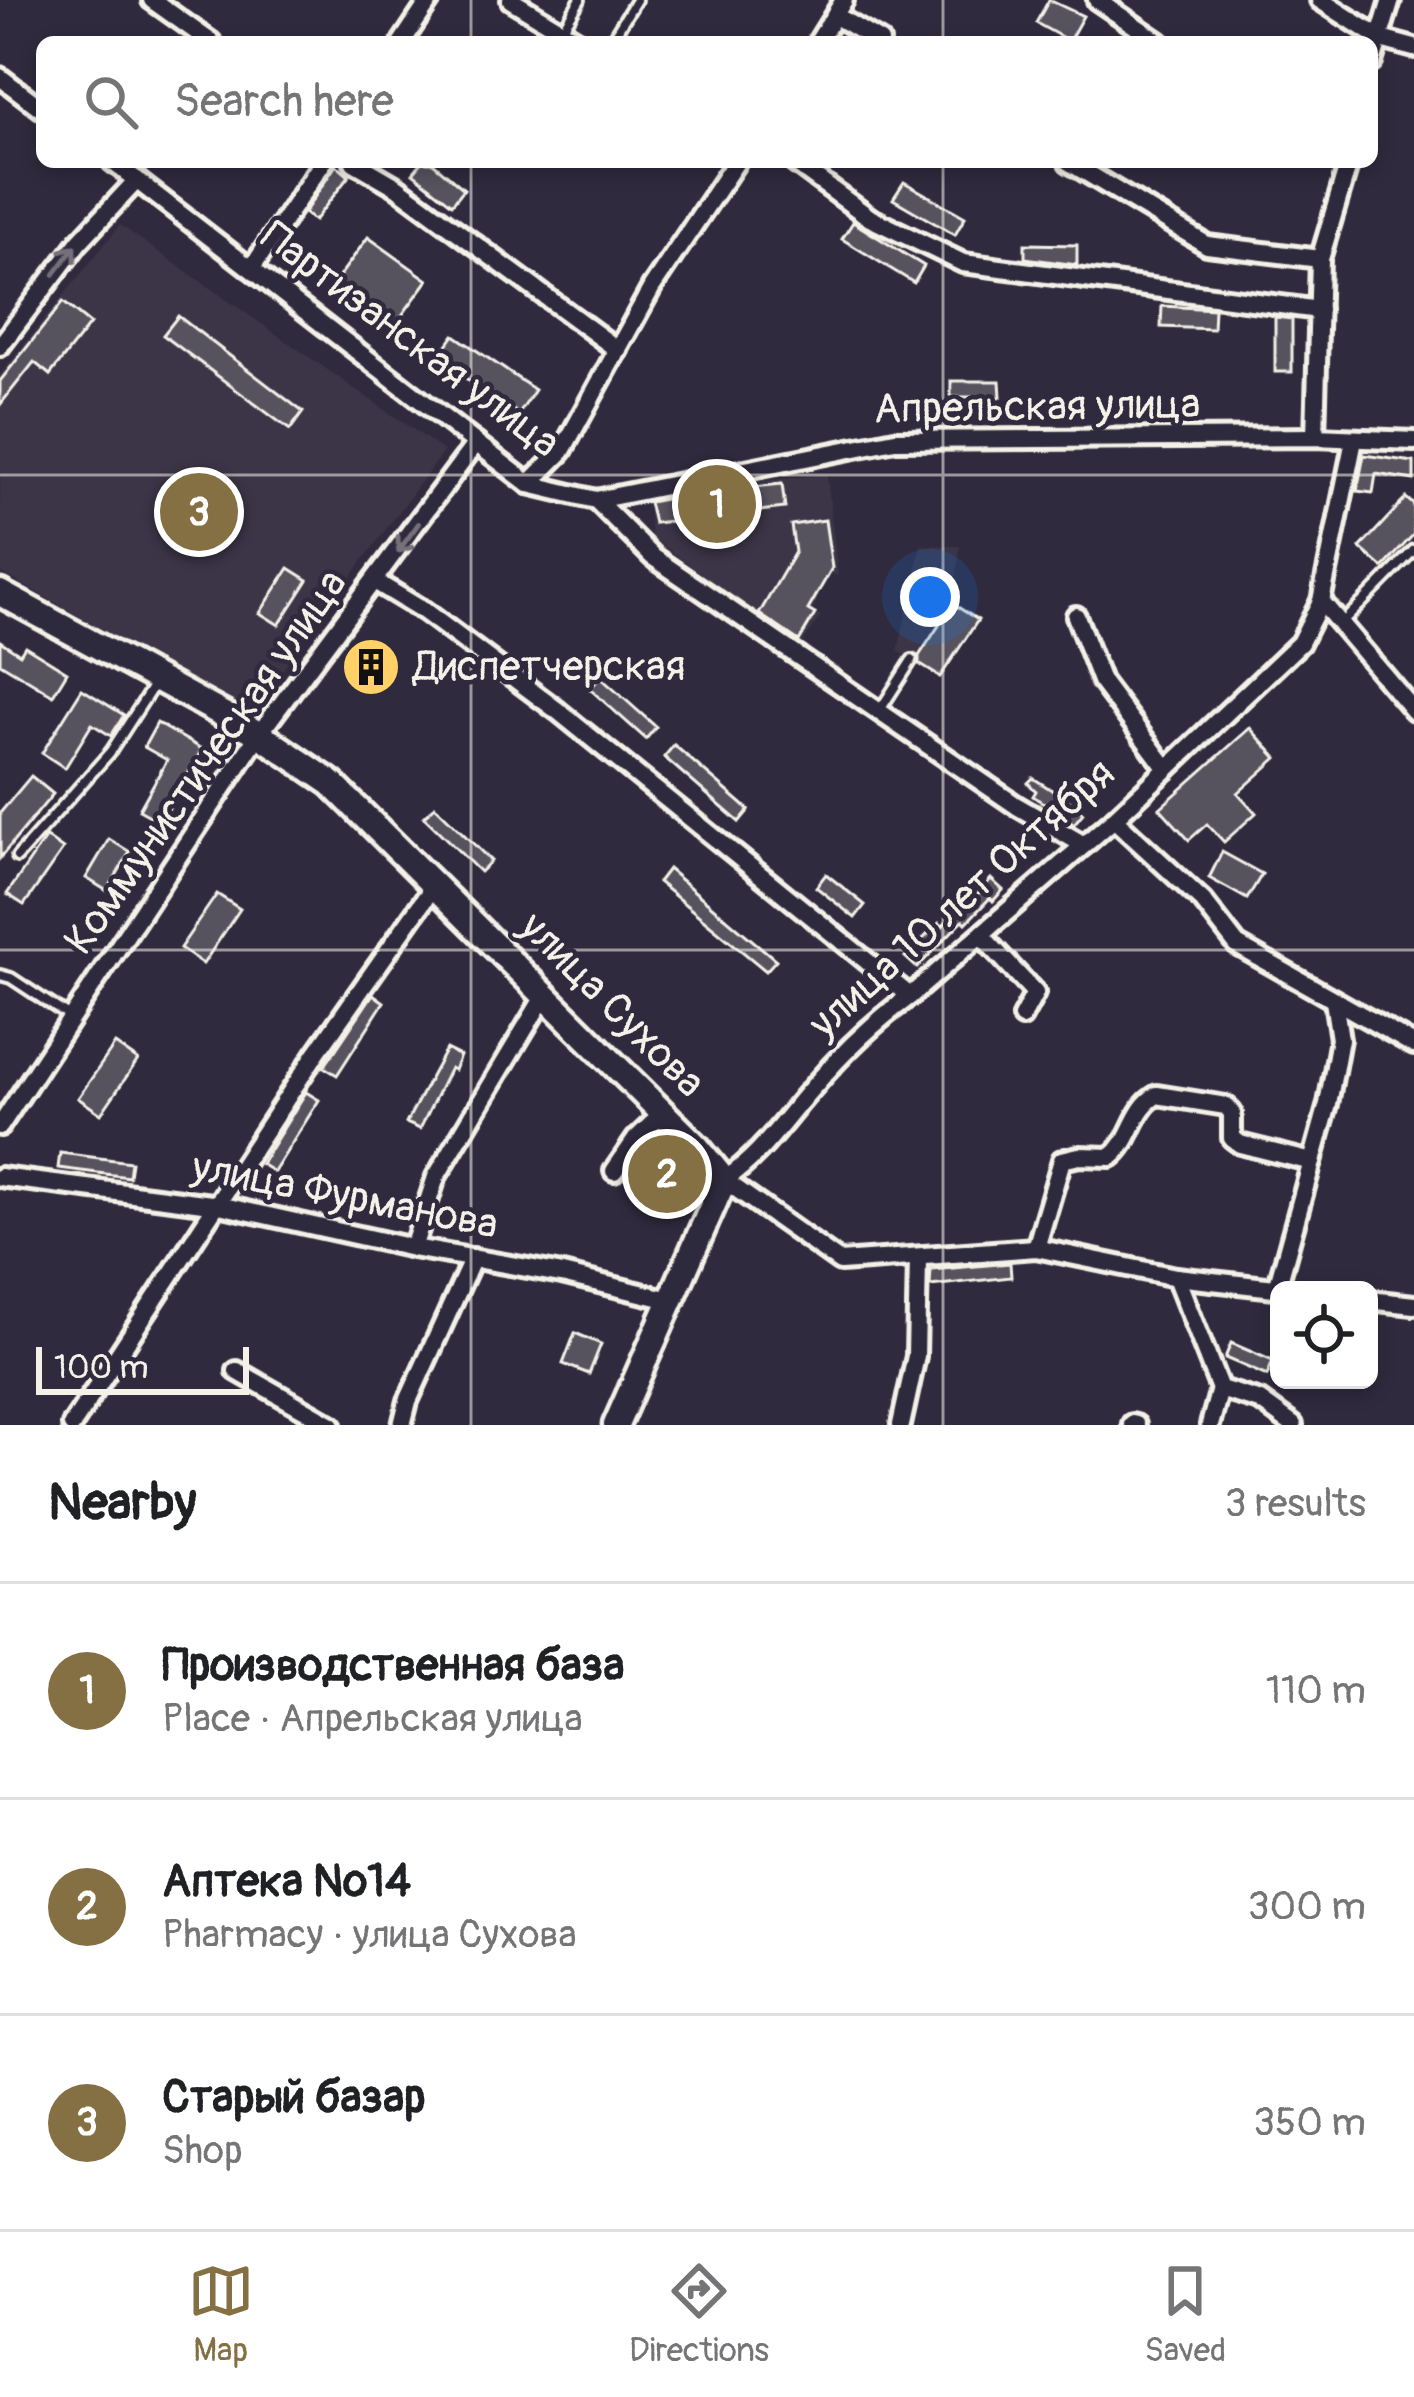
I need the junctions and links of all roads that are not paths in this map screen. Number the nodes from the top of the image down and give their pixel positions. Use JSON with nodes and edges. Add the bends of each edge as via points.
{"nodes":[{"id":1,"x":152,"y":0,"type":"edge"},
{"id":2,"x":430,"y":0,"type":"edge"},
{"id":3,"x":511,"y":0,"type":"edge"},
{"id":4,"x":580,"y":0,"type":"edge"},
{"id":5,"x":636,"y":0,"type":"edge"},
{"id":6,"x":1096,"y":0,"type":"edge"},
{"id":7,"x":1320,"y":0,"type":"edge"},
{"id":8,"x":1391,"y":0,"type":"edge"},
{"id":9,"x":840,"y":8,"type":"edge"},
{"id":10,"x":561,"y":31,"type":"junction"},
{"id":11,"x":203,"y":36,"type":"edge"},
{"id":12,"x":406,"y":36,"type":"edge"},
{"id":13,"x":570,"y":36,"type":"edge"},
{"id":14,"x":614,"y":36,"type":"edge"},
{"id":15,"x":822,"y":36,"type":"edge"},
{"id":16,"x":873,"y":36,"type":"edge"},
{"id":17,"x":1150,"y":36,"type":"edge"},
{"id":18,"x":1376,"y":36,"type":"edge"},
{"id":19,"x":1378,"y":37,"type":"edge"},
{"id":20,"x":1381,"y":39,"type":"junction"},
{"id":21,"x":1378,"y":47,"type":"edge"},
{"id":22,"x":1414,"y":48,"type":"edge"},
{"id":23,"x":0,"y":77,"type":"edge"},
{"id":24,"x":36,"y":104,"type":"edge"},
{"id":25,"x":121,"y":168,"type":"edge"},
{"id":26,"x":319,"y":168,"type":"edge"},
{"id":27,"x":364,"y":168,"type":"edge"},
{"id":28,"x":732,"y":168,"type":"edge"},
{"id":29,"x":802,"y":168,"type":"edge"},
{"id":30,"x":1079,"y":168,"type":"edge"},
{"id":31,"x":1343,"y":168,"type":"edge"},
{"id":32,"x":137,"y":180,"type":"junction"},
{"id":33,"x":1320,"y":259,"type":"junction"},
{"id":34,"x":252,"y":268,"type":"junction"},
{"id":35,"x":1319,"y":310,"type":"junction"},
{"id":36,"x":0,"y":346,"type":"edge"},
{"id":37,"x":618,"y":350,"type":"junction"},
{"id":38,"x":1315,"y":437,"type":"junction"},
{"id":39,"x":1354,"y":440,"type":"junction"},
{"id":40,"x":1414,"y":442,"type":"edge"},
{"id":41,"x":476,"y":443,"type":"junction"},
{"id":42,"x":529,"y":484,"type":"junction"},
{"id":43,"x":596,"y":500,"type":"junction"},
{"id":44,"x":1414,"y":550,"type":"edge"},
{"id":45,"x":376,"y":582,"type":"junction"},
{"id":46,"x":0,"y":593,"type":"edge"},
{"id":47,"x":1321,"y":601,"type":"junction"},
{"id":48,"x":1076,"y":616,"type":"dead end"},
{"id":49,"x":1342,"y":622,"type":"junction"},
{"id":50,"x":912,"y":659,"type":"dead end"},
{"id":51,"x":158,"y":679,"type":"junction"},
{"id":52,"x":1414,"y":710,"type":"edge"},
{"id":53,"x":879,"y":712,"type":"junction"},
{"id":54,"x":259,"y":734,"type":"junction"},
{"id":55,"x":1167,"y":769,"type":"junction"},
{"id":56,"x":1114,"y":819,"type":"junction"},
{"id":57,"x":1084,"y":845,"type":"junction"},
{"id":58,"x":17,"y":857,"type":"dead end"},
{"id":59,"x":436,"y":884,"type":"junction"},
{"id":60,"x":981,"y":935,"type":"junction"},
{"id":61,"x":0,"y":975,"type":"edge"},
{"id":62,"x":545,"y":995,"type":"junction"},
{"id":63,"x":910,"y":996,"type":"junction"},
{"id":64,"x":1334,"y":1001,"type":"junction"},
{"id":65,"x":1022,"y":1017,"type":"dead end"},
{"id":66,"x":71,"y":1018,"type":"junction"},
{"id":67,"x":1414,"y":1045,"type":"edge"},
{"id":68,"x":663,"y":1114,"type":"junction"},
{"id":69,"x":0,"y":1126,"type":"edge"},
{"id":70,"x":1312,"y":1162,"type":"junction"},
{"id":71,"x":614,"y":1171,"type":"dead end"},
{"id":72,"x":0,"y":1177,"type":"edge"},
{"id":73,"x":724,"y":1180,"type":"junction"},
{"id":74,"x":219,"y":1205,"type":"junction"},
{"id":75,"x":413,"y":1248,"type":"junction"},
{"id":76,"x":1036,"y":1248,"type":"junction"},
{"id":77,"x":473,"y":1258,"type":"junction"},
{"id":78,"x":918,"y":1259,"type":"junction"},
{"id":79,"x":1176,"y":1276,"type":"junction"},
{"id":80,"x":1287,"y":1281,"type":"edge"},
{"id":81,"x":1270,"y":1287,"type":"edge"},
{"id":82,"x":674,"y":1300,"type":"junction"},
{"id":83,"x":1378,"y":1301,"type":"edge"},
{"id":84,"x":1414,"y":1306,"type":"edge"},
{"id":85,"x":237,"y":1371,"type":"dead end"},
{"id":86,"x":1220,"y":1389,"type":"junction"},
{"id":87,"x":625,"y":1422,"type":"edge"},
{"id":88,"x":72,"y":1425,"type":"edge"},
{"id":89,"x":332,"y":1425,"type":"edge"},
{"id":90,"x":402,"y":1425,"type":"edge"},
{"id":91,"x":901,"y":1425,"type":"edge"},
{"id":92,"x":1210,"y":1425,"type":"edge"},
{"id":93,"x":1294,"y":1425,"type":"edge"}],
"edges":[{"from":1,"to":11,"type":"street"},
{"from":2,"to":12,"type":"street"},
{"from":3,"to":10,"type":"street"},
{"from":4,"to":10,"type":"lane"},
{"from":5,"to":14,"type":"lane"},
{"from":6,"to":17,"type":"street"},
{"from":7,"to":18,"type":"street"},
{"from":8,"to":20,"type":"street"},
{"from":9,"to":15,"type":"street"},
{"from":9,"to":16,"type":"street"},
{"from":10,"to":13,"type":"street"},
{"from":19,"to":20,"type":"street"},
{"from":20,"to":21,"type":"street"},
{"from":20,"to":22,"type":"street"},
{"from":23,"to":24,"type":"street"},
{"from":25,"to":32,"type":"street","name":"Партизанская улица"},
{"from":26,"to":34,"type":"street"},
{"from":27,"to":37,"type":"street"},
{"from":28,"to":37,"type":"street"},
{"from":29,"to":35,"type":"street","via":[[870,218],[963,263]]},
{"from":30,"to":33,"type":"street","via":[[1207,245]]},
{"from":31,"to":33,"type":"street"},
{"from":32,"to":34,"type":"street","name":"Партизанская улица"},
{"from":36,"to":32,"type":"street","one_way":true},
{"from":33,"to":35,"type":"street"},
{"from":34,"to":41,"type":"street","name":"Партизанская улица"},
{"from":35,"to":38,"type":"street"},
{"from":37,"to":42,"type":"street","via":[[562,451]]},
{"from":38,"to":39,"type":"street","name":"Апрельская улица"},
{"from":38,"to":43,"type":"street","name":"Апрельская улица","via":[[895,440]]},
{"from":39,"to":40,"type":"street","name":"Апрельская улица"},
{"from":39,"to":47,"type":"street","name":"улица 10 лет Октября"},
{"from":41,"to":42,"type":"street","name":"Партизанская улица"},
{"from":41,"to":45,"type":"street","name":"Коммунистическая улица","one_way":true},
{"from":42,"to":43,"type":"street","name":"Партизанская улица"},
{"from":43,"to":53,"type":"street","via":[[653,557]]},
{"from":44,"to":49,"type":"lane"},
{"from":45,"to":54,"type":"street","name":"Коммунистическая улица"},
{"from":45,"to":63,"type":"street","via":[[558,711]]},
{"from":46,"to":51,"type":"street","name":"улица Сухова"},
{"from":47,"to":49,"type":"street"},
{"from":47,"to":55,"type":"street","name":"улица 10 лет Октября","via":[[1300,643]]},
{"from":48,"to":55,"type":"street","via":[[1101,681]]},
{"from":49,"to":52,"type":"street"},
{"from":50,"to":53,"type":"lane"},
{"from":51,"to":54,"type":"street","name":"улица Сухова"},
{"from":51,"to":58,"type":"lane","via":[[111,751]]},
{"from":53,"to":57,"type":"street"},
{"from":54,"to":59,"type":"street","name":"улица Сухова","via":[[331,783]]},
{"from":54,"to":66,"type":"street","name":"Коммунистическая улица"},
{"from":55,"to":56,"type":"street","name":"улица 10 лет Октября"},
{"from":56,"to":57,"type":"street","name":"улица 10 лет Октября"},
{"from":56,"to":64,"type":"street","via":[[1204,901],[1237,945]]},
{"from":57,"to":60,"type":"street","name":"улица 10 лет Октября"},
{"from":59,"to":62,"type":"street","name":"улица Сухова"},
{"from":59,"to":74,"type":"street"},
{"from":60,"to":63,"type":"street","name":"улица 10 лет Октября"},
{"from":60,"to":65,"type":"street","via":[[1035,993]]},
{"from":61,"to":66,"type":"lane"},
{"from":62,"to":68,"type":"street","name":"улица Сухова"},
{"from":62,"to":75,"type":"street","via":[[436,1178]]},
{"from":63,"to":73,"type":"street","name":"улица 10 лет Октября","via":[[878,1019],[746,1166]]},
{"from":64,"to":67,"type":"street"},
{"from":64,"to":70,"type":"street","via":[[1340,1039]]},
{"from":66,"to":69,"type":"street","name":"Коммунистическая улица"},
{"from":68,"to":71,"type":"street"},
{"from":68,"to":73,"type":"street","name":"улица Сухова"},
{"from":70,"to":76,"type":"street","via":[[1240,1144],[1226,1106],[1157,1094],[1143,1103],[1118,1153],[1062,1160]]},
{"from":70,"to":80,"type":"street"},
{"from":72,"to":74,"type":"street","name":"улица Фурманова"},
{"from":73,"to":78,"type":"street","name":"улица Сухова","via":[[840,1262]]},
{"from":73,"to":82,"type":"street","name":"улица 10 лет Октября"},
{"from":74,"to":75,"type":"street","name":"улица Фурманова"},
{"from":74,"to":88,"type":"street"},
{"from":75,"to":77,"type":"street","name":"улица Фурманова"},
{"from":76,"to":78,"type":"street","name":"улица Сухова"},
{"from":76,"to":79,"type":"street","name":"улица Сухова"},
{"from":77,"to":82,"type":"street","name":"улица Фурманова"},
{"from":77,"to":90,"type":"street"},
{"from":78,"to":91,"type":"street","via":[[916,1356]]},
{"from":79,"to":81,"type":"street","name":"улица Сухова"},
{"from":79,"to":86,"type":"street"},
{"from":82,"to":87,"type":"street","name":"улица 10 лет Октября"},
{"from":83,"to":84,"type":"street"},
{"from":85,"to":89,"type":"street"},
{"from":86,"to":92,"type":"street"},
{"from":86,"to":93,"type":"street","via":[[1260,1401]]}]}
